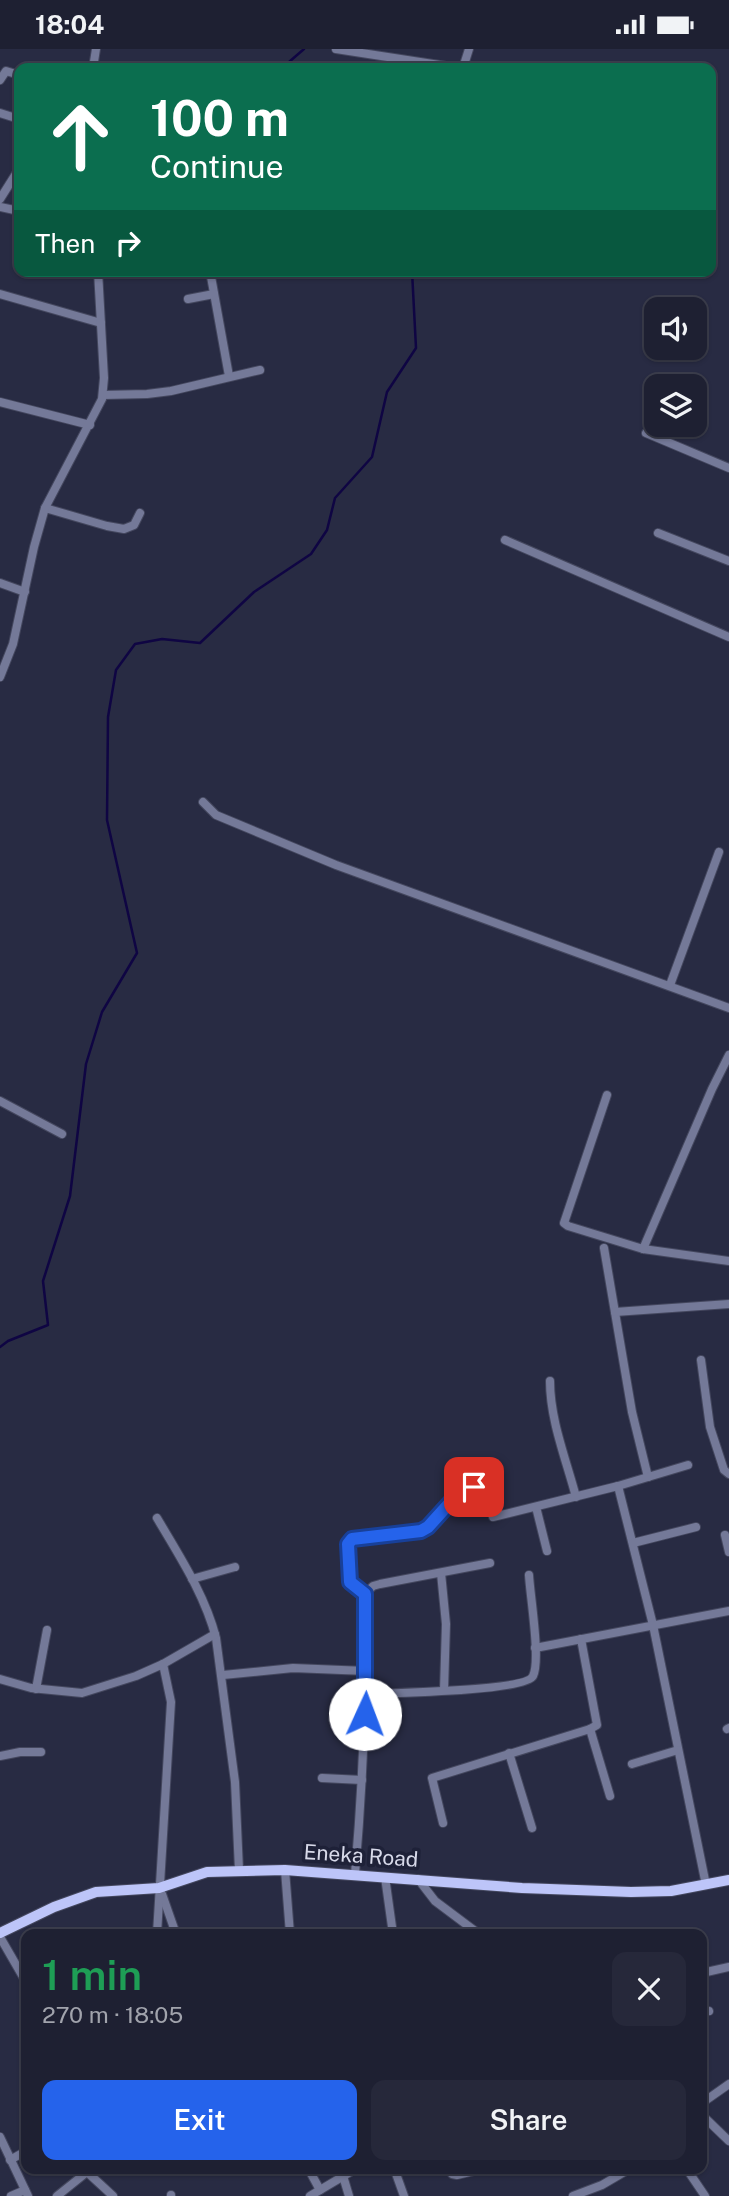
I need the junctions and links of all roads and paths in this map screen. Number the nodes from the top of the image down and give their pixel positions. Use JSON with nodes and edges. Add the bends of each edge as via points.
{"nodes":[{"id":1,"x":336,"y":49,"type":"edge"},
{"id":2,"x":428,"y":63,"type":"edge"},
{"id":3,"x":14,"y":73,"type":"edge"},
{"id":4,"x":0,"y":80,"type":"edge"},
{"id":5,"x":14,"y":177,"type":"edge"},
{"id":6,"x":0,"y":199,"type":"edge"},
{"id":7,"x":98,"y":277,"type":"edge"},
{"id":8,"x":211,"y":277,"type":"edge"},
{"id":9,"x":214,"y":293,"type":"junction"},
{"id":10,"x":0,"y":294,"type":"edge"},
{"id":11,"x":188,"y":299,"type":"dead end"},
{"id":12,"x":101,"y":323,"type":"junction"},
{"id":13,"x":260,"y":370,"type":"dead end"},
{"id":14,"x":229,"y":376,"type":"junction"},
{"id":15,"x":103,"y":395,"type":"junction"},
{"id":16,"x":0,"y":402,"type":"edge"},
{"id":17,"x":90,"y":425,"type":"junction"},
{"id":18,"x":655,"y":437,"type":"edge"},
{"id":19,"x":729,"y":468,"type":"edge"},
{"id":20,"x":45,"y":508,"type":"junction"},
{"id":21,"x":140,"y":513,"type":"dead end"},
{"id":22,"x":658,"y":533,"type":"dead end"},
{"id":23,"x":505,"y":540,"type":"dead end"},
{"id":24,"x":729,"y":561,"type":"edge"},
{"id":25,"x":0,"y":583,"type":"edge"},
{"id":26,"x":25,"y":592,"type":"junction"},
{"id":27,"x":729,"y":637,"type":"edge"},
{"id":28,"x":0,"y":677,"type":"edge"},
{"id":29,"x":203,"y":802,"type":"dead end"},
{"id":30,"x":719,"y":852,"type":"dead end"},
{"id":31,"x":670,"y":985,"type":"junction"},
{"id":32,"x":729,"y":1008,"type":"edge"},
{"id":33,"x":729,"y":1055,"type":"edge"},
{"id":34,"x":607,"y":1095,"type":"dead end"},
{"id":35,"x":0,"y":1101,"type":"edge"},
{"id":36,"x":62,"y":1134,"type":"dead end"},
{"id":37,"x":604,"y":1248,"type":"dead end"},
{"id":38,"x":643,"y":1249,"type":"junction"},
{"id":39,"x":729,"y":1261,"type":"edge"},
{"id":40,"x":729,"y":1304,"type":"edge"},
{"id":41,"x":615,"y":1312,"type":"junction"},
{"id":42,"x":701,"y":1360,"type":"dead end"},
{"id":43,"x":550,"y":1381,"type":"dead end"},
{"id":44,"x":688,"y":1465,"type":"dead end"},
{"id":45,"x":729,"y":1474,"type":"edge"},
{"id":46,"x":648,"y":1477,"type":"junction"},
{"id":47,"x":618,"y":1486,"type":"junction"},
{"id":48,"x":474,"y":1487,"type":"dead end"},
{"id":49,"x":576,"y":1497,"type":"junction"},
{"id":50,"x":536,"y":1507,"type":"junction"},
{"id":51,"x":493,"y":1517,"type":"dead end"},
{"id":52,"x":157,"y":1518,"type":"dead end"},
{"id":53,"x":696,"y":1527,"type":"dead end"},
{"id":54,"x":725,"y":1535,"type":"dead end"},
{"id":55,"x":633,"y":1543,"type":"junction"},
{"id":56,"x":547,"y":1551,"type":"dead end"},
{"id":57,"x":729,"y":1552,"type":"edge"},
{"id":58,"x":490,"y":1563,"type":"dead end"},
{"id":59,"x":234,"y":1566,"type":"dead end"},
{"id":60,"x":440,"y":1573,"type":"junction"},
{"id":61,"x":529,"y":1575,"type":"dead end"},
{"id":62,"x":192,"y":1579,"type":"junction"},
{"id":63,"x":365,"y":1594,"type":"junction"},
{"id":64,"x":729,"y":1611,"type":"edge"},
{"id":65,"x":653,"y":1625,"type":"junction"},
{"id":66,"x":47,"y":1630,"type":"dead end"},
{"id":67,"x":215,"y":1634,"type":"junction"},
{"id":68,"x":581,"y":1639,"type":"junction"},
{"id":69,"x":535,"y":1648,"type":"junction"},
{"id":70,"x":163,"y":1664,"type":"junction"},
{"id":71,"x":366,"y":1671,"type":"junction"},
{"id":72,"x":223,"y":1675,"type":"junction"},
{"id":73,"x":0,"y":1679,"type":"edge"},
{"id":74,"x":36,"y":1689,"type":"junction"},
{"id":75,"x":444,"y":1690,"type":"junction"},
{"id":76,"x":365,"y":1693,"type":"junction"},
{"id":77,"x":590,"y":1729,"type":"junction"},
{"id":78,"x":678,"y":1750,"type":"junction"},
{"id":79,"x":41,"y":1752,"type":"dead end"},
{"id":80,"x":509,"y":1753,"type":"junction"},
{"id":81,"x":0,"y":1756,"type":"edge"},
{"id":82,"x":632,"y":1764,"type":"dead end"},
{"id":83,"x":322,"y":1778,"type":"dead end"},
{"id":84,"x":362,"y":1780,"type":"junction"},
{"id":85,"x":610,"y":1796,"type":"dead end"},
{"id":86,"x":443,"y":1823,"type":"dead end"},
{"id":87,"x":532,"y":1828,"type":"dead end"},
{"id":88,"x":239,"y":1870,"type":"junction"},
{"id":89,"x":285,"y":1870,"type":"junction"},
{"id":90,"x":355,"y":1874,"type":"junction"},
{"id":91,"x":385,"y":1877,"type":"junction"},
{"id":92,"x":418,"y":1879,"type":"junction"},
{"id":93,"x":729,"y":1880,"type":"edge"},
{"id":94,"x":706,"y":1885,"type":"junction"},
{"id":95,"x":159,"y":1888,"type":"junction"},
{"id":96,"x":158,"y":1929,"type":"edge"},
{"id":97,"x":172,"y":1929,"type":"edge"},
{"id":98,"x":290,"y":1929,"type":"edge"},
{"id":99,"x":392,"y":1929,"type":"edge"},
{"id":100,"x":472,"y":1929,"type":"edge"},
{"id":101,"x":0,"y":1935,"type":"edge"},
{"id":102,"x":729,"y":1967,"type":"edge"},
{"id":103,"x":707,"y":1972,"type":"edge"},
{"id":104,"x":21,"y":1973,"type":"edge"},
{"id":105,"x":729,"y":2084,"type":"edge"},
{"id":106,"x":707,"y":2099,"type":"edge"},
{"id":107,"x":707,"y":2121,"type":"edge"},
{"id":108,"x":0,"y":2137,"type":"edge"},
{"id":109,"x":728,"y":2139,"type":"edge"},
{"id":110,"x":21,"y":2154,"type":"edge"},
{"id":111,"x":10,"y":2160,"type":"junction"},
{"id":112,"x":84,"y":2174,"type":"edge"},
{"id":113,"x":89,"y":2174,"type":"edge"},
{"id":114,"x":311,"y":2174,"type":"edge"},
{"id":115,"x":347,"y":2174,"type":"edge"},
{"id":116,"x":396,"y":2174,"type":"edge"},
{"id":117,"x":621,"y":2174,"type":"edge"},
{"id":118,"x":690,"y":2174,"type":"edge"},
{"id":119,"x":344,"y":2176,"type":"junction"},
{"id":120,"x":320,"y":2190,"type":"junction"},
{"id":121,"x":27,"y":2193,"type":"edge"},
{"id":122,"x":589,"y":2194,"type":"edge"},
{"id":123,"x":11,"y":2196,"type":"edge"},
{"id":124,"x":57,"y":2196,"type":"edge"},
{"id":125,"x":113,"y":2196,"type":"edge"},
{"id":126,"x":310,"y":2196,"type":"edge"},
{"id":127,"x":349,"y":2196,"type":"edge"},
{"id":128,"x":404,"y":2196,"type":"edge"},
{"id":129,"x":572,"y":2196,"type":"edge"},
{"id":130,"x":705,"y":2196,"type":"edge"}],
"edges":[{"from":1,"to":2,"type":"street"},
{"from":3,"to":4,"type":"street","via":[[6,71]]},
{"from":5,"to":6,"type":"street"},
{"from":7,"to":12,"type":"street"},
{"from":8,"to":9,"type":"street"},
{"from":9,"to":11,"type":"street"},
{"from":9,"to":14,"type":"street"},
{"from":10,"to":12,"type":"street"},
{"from":12,"to":15,"type":"street"},
{"from":13,"to":14,"type":"street"},
{"from":14,"to":15,"type":"street","via":[[170,391]]},
{"from":15,"to":17,"type":"street"},
{"from":16,"to":17,"type":"street"},
{"from":17,"to":20,"type":"street"},
{"from":18,"to":19,"type":"street"},
{"from":20,"to":21,"type":"street","via":[[124,529],[134,525]]},
{"from":20,"to":26,"type":"street"},
{"from":22,"to":24,"type":"street"},
{"from":23,"to":27,"type":"street"},
{"from":25,"to":26,"type":"street"},
{"from":26,"to":28,"type":"street"},
{"from":29,"to":31,"type":"street","via":[[216,815],[336,865]]},
{"from":30,"to":31,"type":"street"},
{"from":31,"to":32,"type":"street"},
{"from":33,"to":38,"type":"street"},
{"from":34,"to":38,"type":"street","via":[[563,1220],[568,1226]]},
{"from":35,"to":36,"type":"street"},
{"from":37,"to":41,"type":"street"},
{"from":38,"to":39,"type":"street"},
{"from":40,"to":41,"type":"street"},
{"from":41,"to":46,"type":"street"},
{"from":42,"to":45,"type":"street","via":[[710,1427]]},
{"from":43,"to":49,"type":"street","via":[[553,1419]]},
{"from":44,"to":46,"type":"street"},
{"from":46,"to":47,"type":"street"},
{"from":47,"to":49,"type":"street"},
{"from":47,"to":55,"type":"street"},
{"from":48,"to":63,"type":"street","via":[[457,1495],[421,1531],[352,1539],[348,1544],[350,1582]]},
{"from":49,"to":50,"type":"street"},
{"from":50,"to":51,"type":"street"},
{"from":50,"to":56,"type":"street"},
{"from":52,"to":62,"type":"street"},
{"from":53,"to":55,"type":"street"},
{"from":54,"to":57,"type":"street"},
{"from":55,"to":65,"type":"street"},
{"from":58,"to":60,"type":"street"},
{"from":59,"to":62,"type":"street"},
{"from":60,"to":63,"type":"street","via":[[373,1586]]},
{"from":60,"to":75,"type":"street","via":[[446,1624]]},
{"from":61,"to":69,"type":"street"},
{"from":62,"to":67,"type":"street"},
{"from":63,"to":71,"type":"street"},
{"from":64,"to":65,"type":"street"},
{"from":65,"to":68,"type":"street"},
{"from":65,"to":78,"type":"street"},
{"from":66,"to":74,"type":"street"},
{"from":67,"to":70,"type":"street"},
{"from":67,"to":72,"type":"street"},
{"from":68,"to":69,"type":"street"},
{"from":68,"to":77,"type":"street","via":[[597,1720]]},
{"from":69,"to":75,"type":"street","via":[[535,1673],[530,1681]]},
{"from":70,"to":74,"type":"street","via":[[82,1693]]},
{"from":70,"to":95,"type":"street","via":[[171,1702]]},
{"from":71,"to":72,"type":"street","via":[[293,1668]]},
{"from":71,"to":76,"type":"street"},
{"from":72,"to":88,"type":"street"},
{"from":73,"to":74,"type":"street"},
{"from":75,"to":76,"type":"street"},
{"from":76,"to":84,"type":"street"},
{"from":77,"to":80,"type":"street"},
{"from":77,"to":85,"type":"street"},
{"from":78,"to":82,"type":"street"},
{"from":78,"to":94,"type":"street"},
{"from":79,"to":81,"type":"street"},
{"from":80,"to":86,"type":"street","via":[[432,1778]]},
{"from":80,"to":87,"type":"street"},
{"from":83,"to":84,"type":"street"},
{"from":84,"to":90,"type":"street"},
{"from":88,"to":89,"type":"main road","name":"Eneka Road"},
{"from":88,"to":95,"type":"main road","name":"Eneka Road","via":[[206,1872]]},
{"from":89,"to":90,"type":"main road","name":"Eneka Road"},
{"from":89,"to":98,"type":"street"},
{"from":90,"to":91,"type":"main road","name":"Eneka Road"},
{"from":91,"to":92,"type":"main road","name":"Eneka Road"},
{"from":91,"to":99,"type":"street"},
{"from":92,"to":94,"type":"main road","name":"Eneka Road","via":[[619,1892]]},
{"from":92,"to":100,"type":"street","via":[[435,1901]]},
{"from":93,"to":94,"type":"main road","name":"Eneka Road"},
{"from":95,"to":96,"type":"street"},
{"from":95,"to":97,"type":"street"},
{"from":95,"to":101,"type":"main road","name":"Eneka Road","via":[[96,1892]]},
{"from":101,"to":104,"type":"street"},
{"from":102,"to":103,"type":"street"},
{"from":105,"to":106,"type":"street"},
{"from":107,"to":109,"type":"street"},
{"from":108,"to":111,"type":"street"},
{"from":110,"to":111,"type":"street"},
{"from":111,"to":121,"type":"street"},
{"from":112,"to":124,"type":"street"},
{"from":113,"to":125,"type":"street"},
{"from":114,"to":120,"type":"street"},
{"from":115,"to":119,"type":"street"},
{"from":116,"to":128,"type":"street"},
{"from":117,"to":122,"type":"street"},
{"from":118,"to":130,"type":"street"},
{"from":119,"to":120,"type":"street"},
{"from":119,"to":127,"type":"street"},
{"from":120,"to":126,"type":"street"},
{"from":121,"to":123,"type":"street"},
{"from":122,"to":129,"type":"street"}]}
